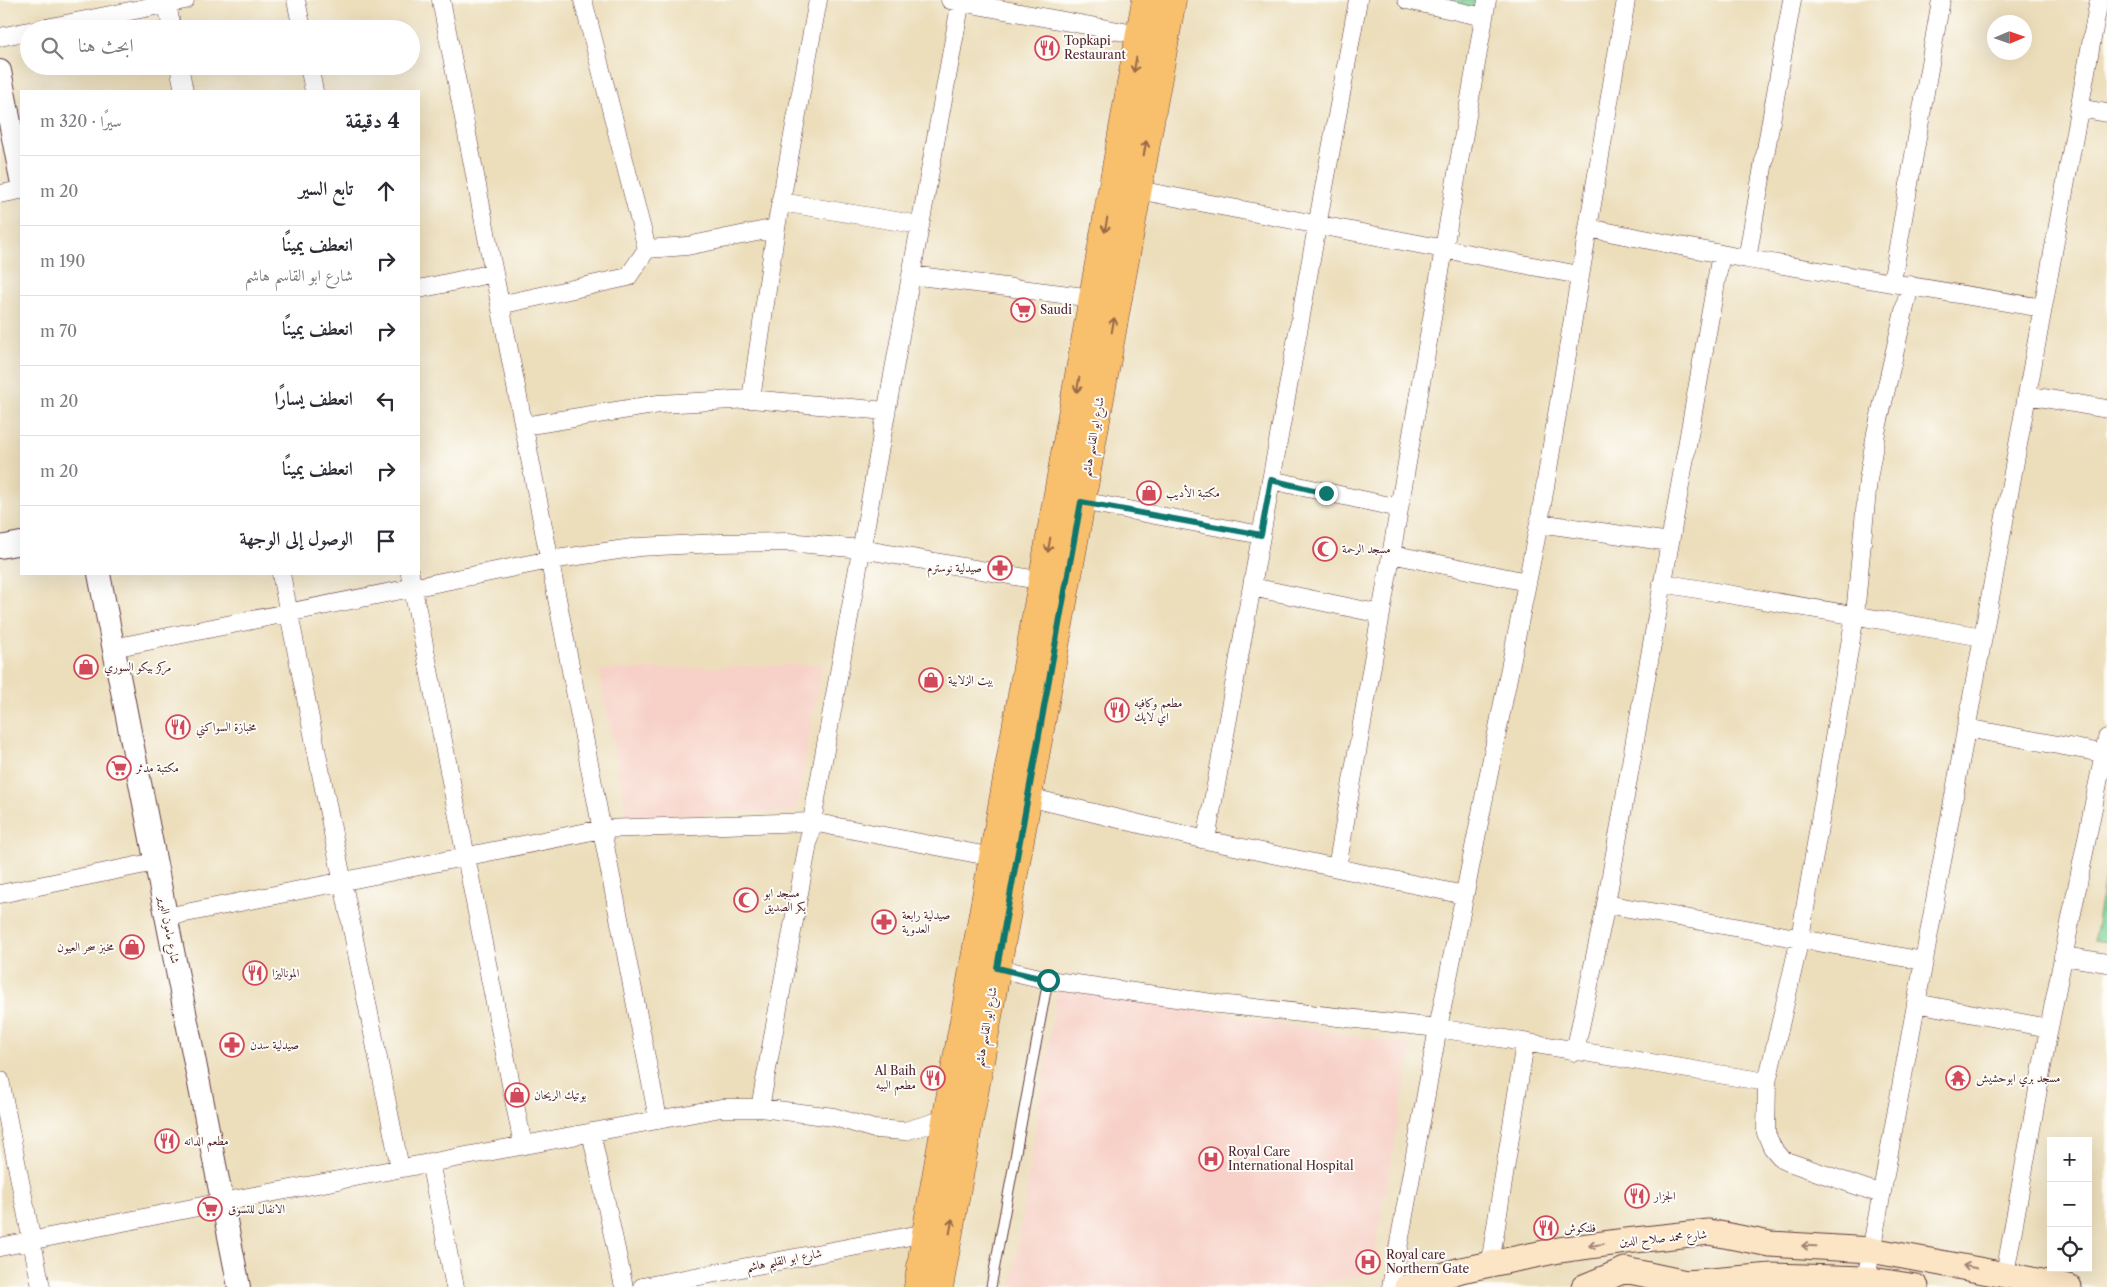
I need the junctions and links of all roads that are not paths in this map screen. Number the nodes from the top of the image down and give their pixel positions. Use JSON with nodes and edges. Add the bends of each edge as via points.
{"nodes":[{"id":1,"x":185,"y":0,"type":"edge"},
{"id":2,"x":296,"y":0,"type":"edge"},
{"id":3,"x":443,"y":0,"type":"edge"},
{"id":4,"x":583,"y":0,"type":"edge"},
{"id":5,"x":818,"y":0,"type":"edge"},
{"id":6,"x":1146,"y":0,"type":"edge"},
{"id":7,"x":1172,"y":0,"type":"edge"},
{"id":8,"x":1358,"y":0,"type":"edge"},
{"id":9,"x":1407,"y":0,"type":"edge"},
{"id":10,"x":1626,"y":0,"type":"edge"},
{"id":11,"x":1792,"y":0,"type":"edge"},
{"id":12,"x":1941,"y":0,"type":"edge"},
{"id":13,"x":2099,"y":0,"type":"edge"},
{"id":14,"x":957,"y":1,"type":"edge"},
{"id":15,"x":166,"y":2,"type":"edge"},
{"id":16,"x":1485,"y":8,"type":"edge"},
{"id":17,"x":83,"y":20,"type":"edge"},
{"id":18,"x":170,"y":20,"type":"edge"},
{"id":19,"x":300,"y":20,"type":"edge"},
{"id":20,"x":20,"y":33,"type":"edge"},
{"id":21,"x":1140,"y":35,"type":"junction"},
{"id":22,"x":0,"y":37,"type":"edge"},
{"id":23,"x":0,"y":71,"type":"edge"},
{"id":24,"x":181,"y":75,"type":"edge"},
{"id":25,"x":311,"y":75,"type":"edge"},
{"id":26,"x":184,"y":90,"type":"edge"},
{"id":27,"x":314,"y":90,"type":"edge"},
{"id":28,"x":2079,"y":108,"type":"junction"},
{"id":29,"x":2107,"y":113,"type":"edge"},
{"id":30,"x":20,"y":174,"type":"edge"},
{"id":31,"x":20,"y":190,"type":"edge"},
{"id":32,"x":1138,"y":190,"type":"junction"},
{"id":33,"x":0,"y":194,"type":"edge"},
{"id":34,"x":781,"y":202,"type":"junction"},
{"id":35,"x":920,"y":225,"type":"junction"},
{"id":36,"x":1317,"y":225,"type":"junction"},
{"id":37,"x":776,"y":228,"type":"junction"},
{"id":38,"x":1588,"y":228,"type":"junction"},
{"id":39,"x":647,"y":249,"type":"junction"},
{"id":40,"x":1444,"y":250,"type":"junction"},
{"id":41,"x":1721,"y":254,"type":"junction"},
{"id":42,"x":1747,"y":259,"type":"junction"},
{"id":43,"x":494,"y":273,"type":"junction"},
{"id":44,"x":911,"y":275,"type":"junction"},
{"id":45,"x":1579,"y":275,"type":"junction"},
{"id":46,"x":1892,"y":282,"type":"junction"},
{"id":47,"x":1910,"y":285,"type":"junction"},
{"id":48,"x":420,"y":289,"type":"edge"},
{"id":49,"x":1093,"y":298,"type":"junction"},
{"id":50,"x":500,"y":305,"type":"junction"},
{"id":51,"x":2043,"y":308,"type":"junction"},
{"id":52,"x":2027,"y":394,"type":"junction"},
{"id":53,"x":751,"y":399,"type":"junction"},
{"id":54,"x":2107,"y":409,"type":"edge"},
{"id":55,"x":886,"y":411,"type":"junction"},
{"id":56,"x":524,"y":426,"type":"junction"},
{"id":57,"x":1271,"y":480,"type":"junction"},
{"id":58,"x":1081,"y":502,"type":"junction"},
{"id":59,"x":1399,"y":508,"type":"junction"},
{"id":60,"x":1539,"y":523,"type":"junction"},
{"id":61,"x":1261,"y":535,"type":"junction"},
{"id":62,"x":1670,"y":542,"type":"junction"},
{"id":63,"x":20,"y":543,"type":"edge"},
{"id":64,"x":0,"y":547,"type":"edge"},
{"id":65,"x":861,"y":549,"type":"junction"},
{"id":66,"x":1391,"y":554,"type":"junction"},
{"id":67,"x":550,"y":560,"type":"junction"},
{"id":68,"x":99,"y":575,"type":"edge"},
{"id":69,"x":281,"y":575,"type":"edge"},
{"id":70,"x":1043,"y":580,"type":"junction"},
{"id":71,"x":412,"y":581,"type":"edge"},
{"id":72,"x":1527,"y":582,"type":"junction"},
{"id":73,"x":1662,"y":584,"type":"junction"},
{"id":74,"x":1252,"y":587,"type":"junction"},
{"id":75,"x":288,"y":613,"type":"junction"},
{"id":76,"x":1381,"y":614,"type":"junction"},
{"id":77,"x":1855,"y":615,"type":"junction"},
{"id":78,"x":1983,"y":637,"type":"junction"},
{"id":79,"x":113,"y":648,"type":"junction"},
{"id":80,"x":1966,"y":728,"type":"junction"},
{"id":81,"x":2106,"y":748,"type":"edge"},
{"id":82,"x":1028,"y":797,"type":"junction"},
{"id":83,"x":812,"y":822,"type":"junction"},
{"id":84,"x":602,"y":829,"type":"junction"},
{"id":85,"x":1206,"y":840,"type":"junction"},
{"id":86,"x":466,"y":856,"type":"junction"},
{"id":87,"x":993,"y":857,"type":"junction"},
{"id":88,"x":156,"y":862,"type":"junction"},
{"id":89,"x":1337,"y":868,"type":"junction"},
{"id":90,"x":342,"y":881,"type":"junction"},
{"id":91,"x":0,"y":894,"type":"edge"},
{"id":92,"x":1464,"y":895,"type":"junction"},
{"id":93,"x":1606,"y":904,"type":"junction"},
{"id":94,"x":166,"y":916,"type":"junction"},
{"id":95,"x":1800,"y":938,"type":"junction"},
{"id":96,"x":2064,"y":956,"type":"junction"},
{"id":97,"x":1924,"y":961,"type":"junction"},
{"id":98,"x":2107,"y":963,"type":"edge"},
{"id":99,"x":997,"y":968,"type":"junction"},
{"id":100,"x":1048,"y":980,"type":"junction"},
{"id":101,"x":1916,"y":1003,"type":"junction"},
{"id":102,"x":1438,"y":1028,"type":"junction"},
{"id":103,"x":2049,"y":1028,"type":"junction"},
{"id":104,"x":1526,"y":1043,"type":"junction"},
{"id":105,"x":1575,"y":1052,"type":"junction"},
{"id":106,"x":0,"y":1080,"type":"edge"},
{"id":107,"x":1767,"y":1082,"type":"junction"},
{"id":108,"x":760,"y":1108,"type":"junction"},
{"id":109,"x":658,"y":1119,"type":"junction"},
{"id":110,"x":946,"y":1120,"type":"junction"},
{"id":111,"x":591,"y":1132,"type":"junction"},
{"id":112,"x":524,"y":1145,"type":"junction"},
{"id":113,"x":430,"y":1162,"type":"junction"},
{"id":114,"x":400,"y":1168,"type":"junction"},
{"id":115,"x":1881,"y":1194,"type":"junction"},
{"id":116,"x":222,"y":1202,"type":"junction"},
{"id":117,"x":926,"y":1232,"type":"junction"},
{"id":118,"x":32,"y":1240,"type":"junction"},
{"id":119,"x":0,"y":1247,"type":"edge"},
{"id":120,"x":1871,"y":1250,"type":"junction"},
{"id":121,"x":1490,"y":1264,"type":"junction"},
{"id":122,"x":2004,"y":1274,"type":"junction"},
{"id":123,"x":1866,"y":1279,"type":"junction"},
{"id":124,"x":1806,"y":1282,"type":"edge"},
{"id":125,"x":946,"y":1283,"type":"edge"},
{"id":126,"x":1686,"y":1285,"type":"edge"},
{"id":127,"x":41,"y":1287,"type":"edge"},
{"id":128,"x":239,"y":1287,"type":"edge"},
{"id":129,"x":455,"y":1287,"type":"edge"},
{"id":130,"x":624,"y":1287,"type":"edge"},
{"id":131,"x":642,"y":1287,"type":"edge"},
{"id":132,"x":918,"y":1287,"type":"edge"},
{"id":133,"x":991,"y":1287,"type":"edge"},
{"id":134,"x":1391,"y":1287,"type":"edge"},
{"id":135,"x":1407,"y":1287,"type":"edge"},
{"id":136,"x":1584,"y":1287,"type":"edge"},
{"id":137,"x":1916,"y":1287,"type":"edge"},
{"id":138,"x":2069,"y":1287,"type":"edge"}],
"edges":[{"from":1,"to":15,"type":"street"},
{"from":2,"to":19,"type":"street"},
{"from":3,"to":43,"type":"street"},
{"from":4,"to":39,"type":"street"},
{"from":5,"to":34,"type":"street"},
{"from":6,"to":21,"type":"main road","name":"شارع ابو القاسم هاشم"},
{"from":32,"to":7,"type":"main road","name":"شارع ابو القاسم هاشم","one_way":true},
{"from":8,"to":36,"type":"street"},
{"from":9,"to":16,"type":"street"},
{"from":10,"to":38,"type":"street"},
{"from":11,"to":42,"type":"street"},
{"from":12,"to":46,"type":"street"},
{"from":13,"to":28,"type":"street"},
{"from":14,"to":21,"type":"street"},
{"from":14,"to":35,"type":"street"},
{"from":15,"to":17,"type":"street"},
{"from":15,"to":18,"type":"street"},
{"from":16,"to":40,"type":"street"},
{"from":20,"to":22,"type":"street"},
{"from":21,"to":49,"type":"main road","name":"شارع ابو القاسم هاشم","one_way":true},
{"from":23,"to":30,"type":"street"},
{"from":24,"to":26,"type":"street"},
{"from":25,"to":27,"type":"street"},
{"from":28,"to":29,"type":"street"},
{"from":28,"to":51,"type":"street"},
{"from":31,"to":33,"type":"street"},
{"from":32,"to":36,"type":"street"},
{"from":58,"to":32,"type":"main road","name":"شارع ابو القاسم هاشم","one_way":true},
{"from":34,"to":35,"type":"street"},
{"from":34,"to":37,"type":"street"},
{"from":35,"to":44,"type":"street"},
{"from":36,"to":40,"type":"street"},
{"from":36,"to":57,"type":"street"},
{"from":37,"to":39,"type":"street","via":[[686,246]]},
{"from":37,"to":53,"type":"street"},
{"from":38,"to":41,"type":"street"},
{"from":38,"to":45,"type":"street"},
{"from":39,"to":50,"type":"street","via":[[628,276]]},
{"from":40,"to":45,"type":"street"},
{"from":40,"to":59,"type":"street"},
{"from":41,"to":42,"type":"street"},
{"from":41,"to":62,"type":"street"},
{"from":42,"to":46,"type":"street"},
{"from":43,"to":48,"type":"street"},
{"from":43,"to":50,"type":"street"},
{"from":44,"to":49,"type":"street"},
{"from":44,"to":55,"type":"street"},
{"from":45,"to":60,"type":"street"},
{"from":46,"to":47,"type":"street"},
{"from":47,"to":51,"type":"street"},
{"from":47,"to":77,"type":"street","via":[[1868,480]]},
{"from":49,"to":70,"type":"main road","name":"شارع ابو القاسم هاشم","one_way":true},
{"from":50,"to":56,"type":"street"},
{"from":51,"to":52,"type":"street"},
{"from":52,"to":54,"type":"street"},
{"from":52,"to":78,"type":"street"},
{"from":53,"to":55,"type":"street"},
{"from":53,"to":56,"type":"street","via":[[659,404]]},
{"from":55,"to":65,"type":"street"},
{"from":56,"to":67,"type":"street"},
{"from":57,"to":59,"type":"street"},
{"from":57,"to":61,"type":"street"},
{"from":58,"to":61,"type":"street"},
{"from":58,"to":82,"type":"main road","name":"شارع ابو القاسم هاشم"},
{"from":59,"to":66,"type":"street"},
{"from":60,"to":62,"type":"street"},
{"from":60,"to":72,"type":"street"},
{"from":61,"to":74,"type":"street"},
{"from":62,"to":73,"type":"street"},
{"from":63,"to":64,"type":"street"},
{"from":65,"to":67,"type":"street","via":[[788,542],[719,543],[638,547]]},
{"from":65,"to":70,"type":"street"},
{"from":65,"to":83,"type":"street"},
{"from":66,"to":72,"type":"street"},
{"from":66,"to":76,"type":"street"},
{"from":67,"to":71,"type":"street"},
{"from":67,"to":84,"type":"street"},
{"from":68,"to":79,"type":"street","name":"شارع مامون البرير"},
{"from":69,"to":75,"type":"street"},
{"from":70,"to":87,"type":"main road","name":"شارع ابو القاسم هاشم"},
{"from":71,"to":75,"type":"street"},
{"from":71,"to":86,"type":"street"},
{"from":72,"to":92,"type":"street"},
{"from":73,"to":77,"type":"street"},
{"from":73,"to":93,"type":"street"},
{"from":74,"to":76,"type":"street"},
{"from":74,"to":85,"type":"street"},
{"from":75,"to":79,"type":"street"},
{"from":75,"to":90,"type":"street"},
{"from":76,"to":89,"type":"street"},
{"from":77,"to":78,"type":"street"},
{"from":77,"to":95,"type":"street"},
{"from":78,"to":80,"type":"street"},
{"from":79,"to":88,"type":"street","name":"شارع مامون البرير"},
{"from":80,"to":81,"type":"street"},
{"from":80,"to":97,"type":"street"},
{"from":81,"to":96,"type":"street"},
{"from":82,"to":85,"type":"street"},
{"from":82,"to":99,"type":"main road","name":"شارع ابو القاسم هاشم"},
{"from":83,"to":84,"type":"street"},
{"from":83,"to":87,"type":"street"},
{"from":83,"to":108,"type":"street"},
{"from":84,"to":86,"type":"street"},
{"from":84,"to":109,"type":"street"},
{"from":85,"to":89,"type":"street"},
{"from":86,"to":90,"type":"street"},
{"from":86,"to":112,"type":"street"},
{"from":87,"to":110,"type":"main road","name":"شارع ابو القاسم هاشم"},
{"from":88,"to":91,"type":"street"},
{"from":88,"to":94,"type":"street","name":"شارع مامون البرير"},
{"from":89,"to":92,"type":"street"},
{"from":90,"to":94,"type":"street"},
{"from":90,"to":114,"type":"street"},
{"from":92,"to":102,"type":"street"},
{"from":93,"to":95,"type":"street"},
{"from":93,"to":105,"type":"street"},
{"from":94,"to":116,"type":"street","name":"شارع مامون البرير"},
{"from":95,"to":97,"type":"street"},
{"from":95,"to":107,"type":"street"},
{"from":96,"to":98,"type":"street"},
{"from":96,"to":103,"type":"street"},
{"from":97,"to":101,"type":"street"},
{"from":99,"to":100,"type":"street"},
{"from":125,"to":99,"type":"main road","name":"شارع ابو القاسم هاشم","one_way":true},
{"from":100,"to":102,"type":"street","via":[[1219,1004]]},
{"from":100,"to":133,"type":"lane"},
{"from":101,"to":103,"type":"street"},
{"from":101,"to":115,"type":"street"},
{"from":102,"to":104,"type":"street"},
{"from":102,"to":134,"type":"street"},
{"from":103,"to":122,"type":"street"},
{"from":104,"to":105,"type":"street"},
{"from":104,"to":121,"type":"street"},
{"from":105,"to":107,"type":"street"},
{"from":106,"to":118,"type":"street"},
{"from":107,"to":115,"type":"street","via":[[1766,1133],[1783,1160]]},
{"from":108,"to":109,"type":"street","via":[[721,1108]]},
{"from":108,"to":110,"type":"street","via":[[834,1117],[874,1129],[904,1131]]},
{"from":109,"to":111,"type":"street"},
{"from":110,"to":117,"type":"main road","name":"شارع ابو القاسم هاشم"},
{"from":111,"to":112,"type":"street"},
{"from":111,"to":130,"type":"street"},
{"from":112,"to":113,"type":"street"},
{"from":113,"to":114,"type":"street"},
{"from":113,"to":129,"type":"street"},
{"from":114,"to":116,"type":"street"},
{"from":115,"to":120,"type":"street"},
{"from":116,"to":118,"type":"street"},
{"from":116,"to":128,"type":"street","name":"شارع مامون البرير"},
{"from":117,"to":131,"type":"street","name":"شارع ابو القليم هاشم"},
{"from":117,"to":132,"type":"main road","name":"شارع ابو القاسم هاشم"},
{"from":118,"to":119,"type":"street"},
{"from":118,"to":127,"type":"street"},
{"from":120,"to":121,"type":"main road","name":"شارع محمد صلاح الدين","one_way":true,"via":[[1770,1244],[1709,1232],[1559,1250]]},
{"from":122,"to":120,"type":"main road","name":"شارع محمد صلاح الدين","one_way":true},
{"from":120,"to":123,"type":"street"},
{"from":121,"to":135,"type":"main road","name":"شارع محمد صلاح الدين"},
{"from":122,"to":138,"type":"main road","name":"شارع محمد صلاح الدين"},
{"from":123,"to":124,"type":"main road"},
{"from":123,"to":137,"type":"main road"},
{"from":124,"to":126,"type":"main road","via":[[1772,1276]]},
{"from":126,"to":136,"type":"main road","via":[[1625,1270]]}]}
